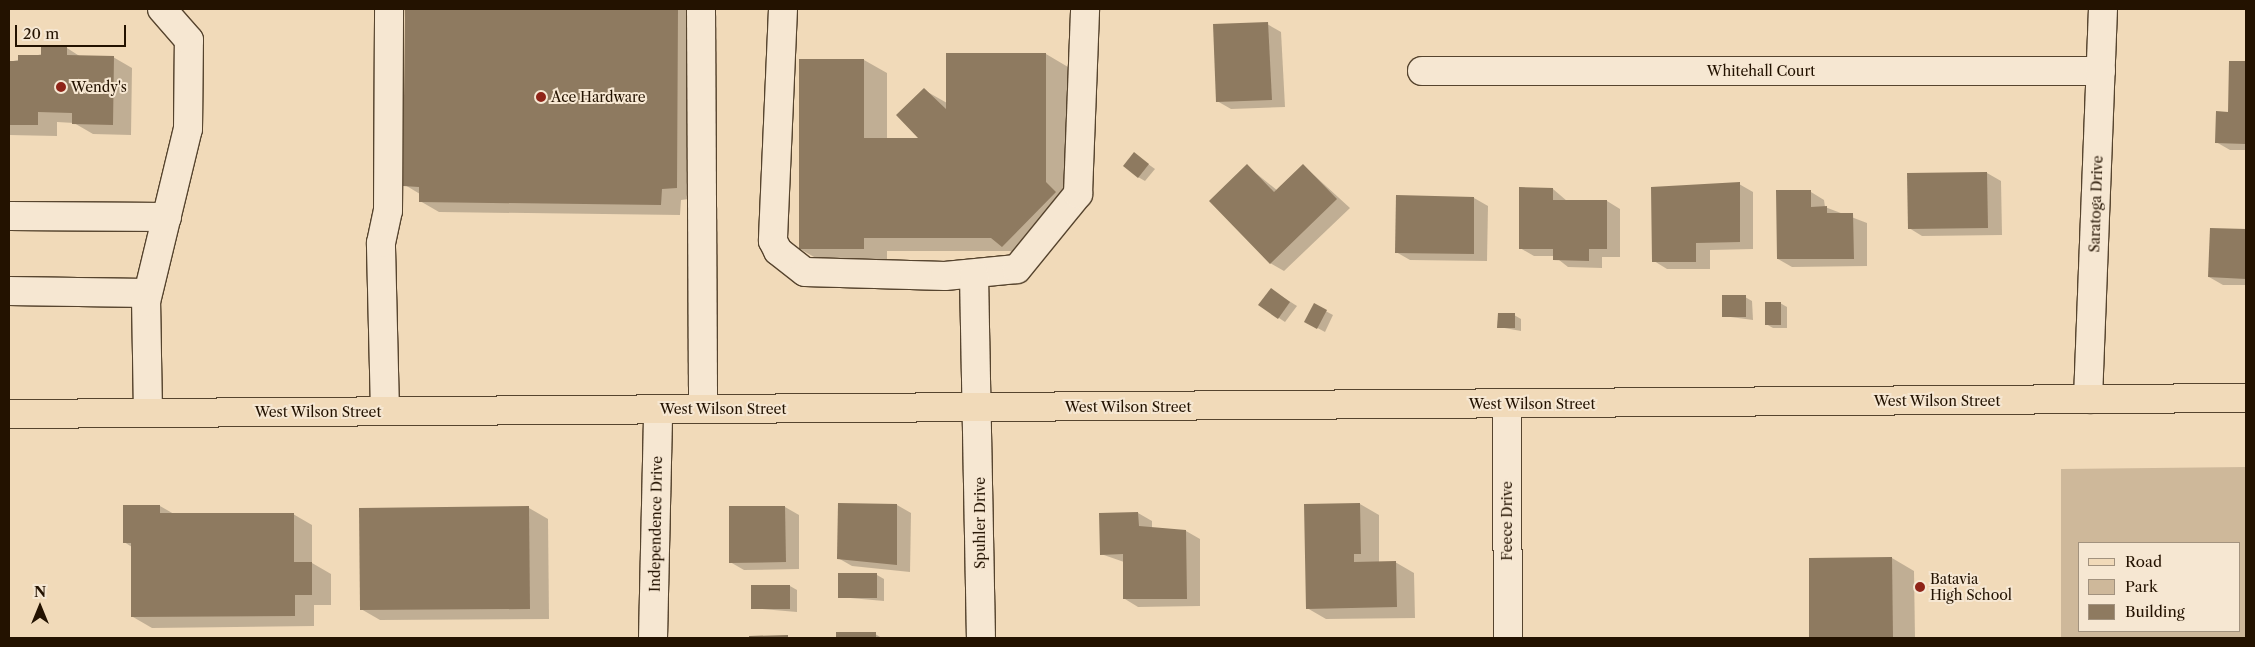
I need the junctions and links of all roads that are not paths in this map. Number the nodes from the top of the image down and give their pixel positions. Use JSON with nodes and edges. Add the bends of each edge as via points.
{"nodes":[{"id":1,"x":162,"y":9,"type":"edge"},
{"id":2,"x":389,"y":9,"type":"edge"},
{"id":3,"x":701,"y":9,"type":"edge"},
{"id":4,"x":783,"y":9,"type":"edge"},
{"id":5,"x":1085,"y":9,"type":"edge"},
{"id":6,"x":2103,"y":9,"type":"edge"},
{"id":7,"x":1422,"y":71,"type":"dead end"},
{"id":8,"x":2100,"y":71,"type":"junction"},
{"id":9,"x":9,"y":216,"type":"edge"},
{"id":10,"x":167,"y":217,"type":"junction"},
{"id":11,"x":974,"y":275,"type":"junction"},
{"id":12,"x":9,"y":291,"type":"edge"},
{"id":13,"x":147,"y":293,"type":"junction"},
{"id":14,"x":2246,"y":398,"type":"edge"},
{"id":15,"x":2088,"y":399,"type":"junction"},
{"id":16,"x":1507,"y":404,"type":"junction"},
{"id":17,"x":979,"y":408,"type":"junction"},
{"id":18,"x":703,"y":409,"type":"junction"},
{"id":19,"x":658,"y":410,"type":"junction"},
{"id":20,"x":385,"y":411,"type":"junction"},
{"id":21,"x":148,"y":413,"type":"junction"},
{"id":22,"x":9,"y":414,"type":"edge"},
{"id":23,"x":653,"y":638,"type":"edge"},
{"id":24,"x":981,"y":638,"type":"edge"},
{"id":25,"x":1508,"y":638,"type":"edge"}],
"edges":[{"from":1,"to":10,"type":"street","via":[[189,40],[188,129]]},
{"from":2,"to":20,"type":"street","via":[[388,211],[381,243]]},
{"from":3,"to":18,"type":"street"},
{"from":4,"to":11,"type":"street","via":[[773,241],[778,251],[805,272]]},
{"from":5,"to":11,"type":"street","via":[[1078,194],[1017,269]]},
{"from":6,"to":8,"type":"street","name":"Saratoga Drive"},
{"from":7,"to":8,"type":"street","name":"Whitehall Court"},
{"from":8,"to":15,"type":"street","name":"Saratoga Drive"},
{"from":9,"to":10,"type":"street"},
{"from":10,"to":13,"type":"street"},
{"from":11,"to":17,"type":"street","name":"Spuhler Drive"},
{"from":12,"to":13,"type":"street"},
{"from":13,"to":21,"type":"street"},
{"from":14,"to":15,"type":"main road","name":"West Wilson Street"},
{"from":15,"to":16,"type":"main road","name":"West Wilson Street"},
{"from":16,"to":17,"type":"main road","name":"West Wilson Street"},
{"from":16,"to":25,"type":"street","name":"Feece Drive"},
{"from":17,"to":18,"type":"main road","name":"West Wilson Street"},
{"from":17,"to":24,"type":"street","name":"Spuhler Drive"},
{"from":18,"to":19,"type":"main road","name":"West Wilson Street"},
{"from":19,"to":20,"type":"main road","name":"West Wilson Street"},
{"from":19,"to":23,"type":"street","name":"Independence Drive"},
{"from":20,"to":21,"type":"main road","name":"West Wilson Street"},
{"from":21,"to":22,"type":"main road","name":"West Wilson Street"}]}
